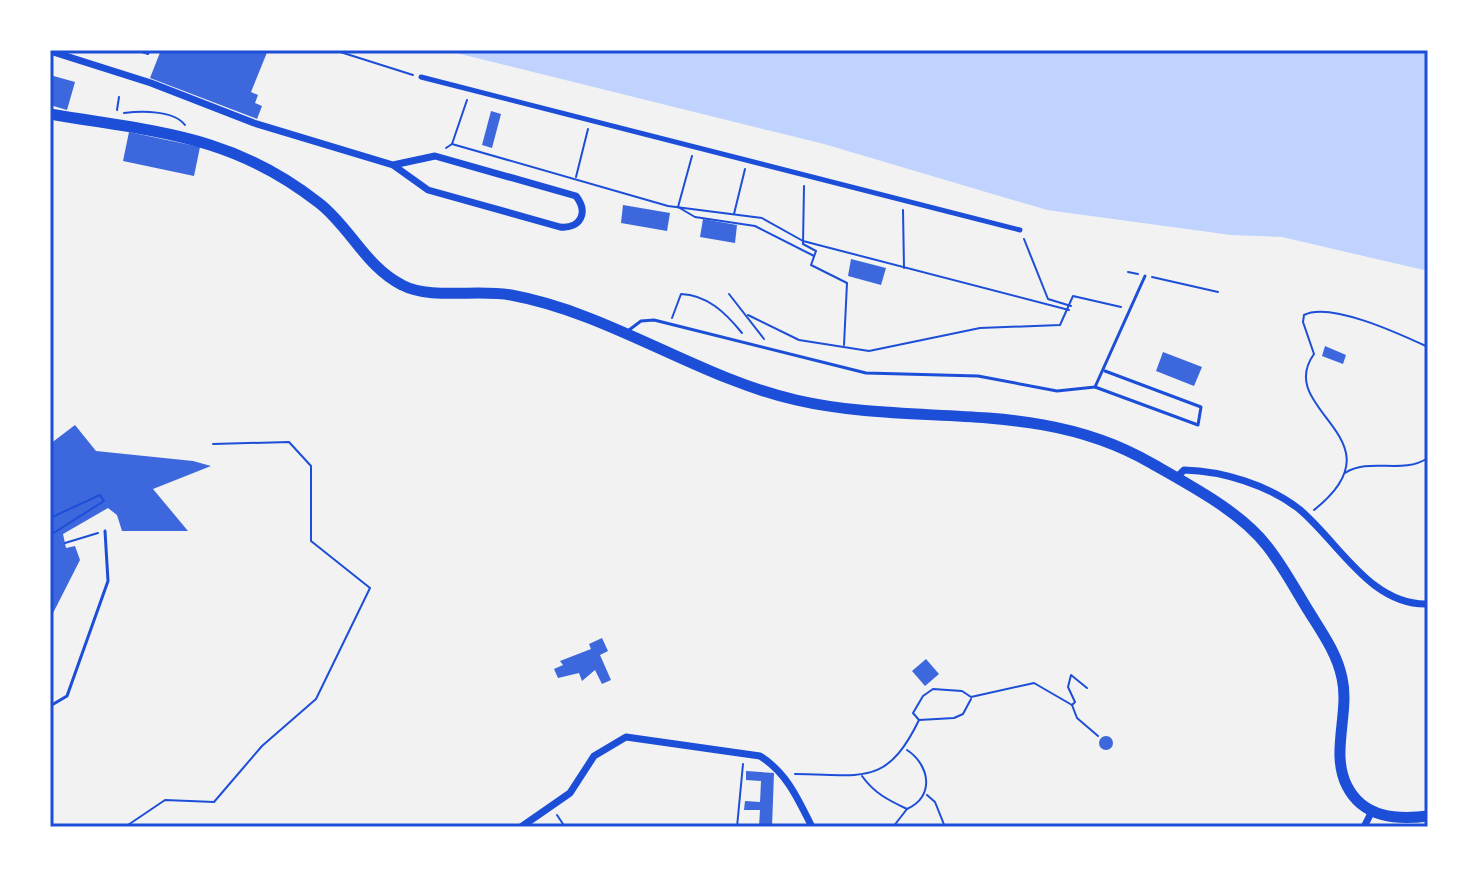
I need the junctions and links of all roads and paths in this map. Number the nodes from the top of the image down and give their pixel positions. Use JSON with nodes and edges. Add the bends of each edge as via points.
{"nodes":[{"id":1,"x":136,"y":50,"type":"edge"},
{"id":2,"x":150,"y":50,"type":"edge"},
{"id":3,"x":334,"y":50,"type":"edge"},
{"id":4,"x":50,"y":51,"type":"edge"},
{"id":5,"x":421,"y":77,"type":"joint"},
{"id":6,"x":470,"y":92,"type":"junction"},
{"id":7,"x":119,"y":97,"type":"dead end"},
{"id":8,"x":50,"y":114,"type":"edge"},
{"id":9,"x":590,"y":121,"type":"junction"},
{"id":10,"x":186,"y":130,"type":"dead end"},
{"id":11,"x":694,"y":147,"type":"junction"},
{"id":12,"x":747,"y":161,"type":"junction"},
{"id":13,"x":393,"y":165,"type":"junction"},
{"id":14,"x":805,"y":175,"type":"junction"},
{"id":15,"x":576,"y":179,"type":"junction"},
{"id":16,"x":903,"y":198,"type":"junction"},
{"id":17,"x":678,"y":207,"type":"junction"},
{"id":18,"x":734,"y":215,"type":"junction"},
{"id":19,"x":1020,"y":230,"type":"joint"},
{"id":20,"x":803,"y":241,"type":"junction"},
{"id":21,"x":814,"y":256,"type":"junction"},
{"id":22,"x":904,"y":269,"type":"junction"},
{"id":23,"x":1128,"y":272,"type":"dead end"},
{"id":24,"x":1145,"y":276,"type":"junction"},
{"id":25,"x":1218,"y":292,"type":"dead end"},
{"id":26,"x":729,"y":294,"type":"dead end"},
{"id":27,"x":1071,"y":306,"type":"junction"},
{"id":28,"x":1130,"y":309,"type":"junction"},
{"id":29,"x":1069,"y":310,"type":"junction"},
{"id":30,"x":748,"y":315,"type":"junction"},
{"id":31,"x":669,"y":324,"type":"junction"},
{"id":32,"x":626,"y":335,"type":"junction"},
{"id":33,"x":752,"y":346,"type":"junction"},
{"id":34,"x":844,"y":346,"type":"junction"},
{"id":35,"x":1428,"y":347,"type":"edge"},
{"id":36,"x":771,"y":350,"type":"junction"},
{"id":37,"x":1105,"y":371,"type":"junction"},
{"id":38,"x":1095,"y":387,"type":"junction"},
{"id":39,"x":213,"y":444,"type":"dead end"},
{"id":40,"x":1428,"y":458,"type":"edge"},
{"id":41,"x":1343,"y":473,"type":"junction"},
{"id":42,"x":1176,"y":478,"type":"junction"},
{"id":43,"x":1307,"y":516,"type":"junction"},
{"id":44,"x":50,"y":518,"type":"edge"},
{"id":45,"x":105,"y":531,"type":"joint"},
{"id":46,"x":50,"y":540,"type":"edge"},
{"id":47,"x":65,"y":543,"type":"dead end"},
{"id":48,"x":1428,"y":604,"type":"edge"},
{"id":49,"x":1087,"y":688,"type":"dead end"},
{"id":50,"x":971,"y":697,"type":"junction"},
{"id":51,"x":1072,"y":705,"type":"junction"},
{"id":52,"x":50,"y":706,"type":"edge"},
{"id":53,"x":919,"y":720,"type":"junction"},
{"id":54,"x":1098,"y":736,"type":"dead end"},
{"id":55,"x":905,"y":748,"type":"junction"},
{"id":56,"x":743,"y":762,"type":"dead end"},
{"id":57,"x":783,"y":774,"type":"junction"},
{"id":58,"x":861,"y":775,"type":"junction"},
{"id":59,"x":926,"y":795,"type":"junction"},
{"id":60,"x":552,"y":807,"type":"junction"},
{"id":61,"x":907,"y":809,"type":"junction"},
{"id":62,"x":1372,"y":811,"type":"junction"},
{"id":63,"x":1428,"y":816,"type":"edge"},
{"id":64,"x":125,"y":827,"type":"edge"},
{"id":65,"x":521,"y":827,"type":"edge"},
{"id":66,"x":565,"y":827,"type":"edge"},
{"id":67,"x":737,"y":827,"type":"edge"},
{"id":68,"x":812,"y":827,"type":"edge"},
{"id":69,"x":893,"y":827,"type":"edge"},
{"id":70,"x":945,"y":827,"type":"edge"},
{"id":71,"x":1364,"y":827,"type":"edge"}],
"edges":[{"from":1,"to":2,"type":"path"},
{"from":3,"to":5,"type":"path"},
{"from":4,"to":13,"type":"street"},
{"from":5,"to":6,"type":"street"},
{"from":6,"to":9,"type":"street"},
{"from":6,"to":15,"type":"path","via":[[452,144]]},
{"from":7,"to":10,"type":"path","via":[[116,119],[125,112],[164,114],[179,118]]},
{"from":8,"to":32,"type":"main road","via":[[198,139],[248,158],[320,203],[376,267],[408,289],[517,296]]},
{"from":9,"to":11,"type":"street"},
{"from":9,"to":15,"type":"path"},
{"from":11,"to":12,"type":"street"},
{"from":11,"to":17,"type":"path"},
{"from":12,"to":14,"type":"street"},
{"from":12,"to":18,"type":"path"},
{"from":13,"to":13,"type":"street","via":[[428,190],[560,227],[570,228],[583,215],[576,196],[435,156]]},
{"from":14,"to":16,"type":"street"},
{"from":14,"to":20,"type":"path"},
{"from":15,"to":17,"type":"path"},
{"from":16,"to":19,"type":"street"},
{"from":16,"to":22,"type":"path"},
{"from":17,"to":18,"type":"path"},
{"from":17,"to":21,"type":"path","via":[[695,217],[755,226]]},
{"from":18,"to":20,"type":"path","via":[[762,218]]},
{"from":19,"to":27,"type":"path","via":[[1048,299]]},
{"from":20,"to":21,"type":"path","via":[[816,251]]},
{"from":20,"to":22,"type":"path"},
{"from":21,"to":34,"type":"path","via":[[811,265],[847,283]]},
{"from":22,"to":29,"type":"path"},
{"from":23,"to":24,"type":"path"},
{"from":24,"to":25,"type":"path"},
{"from":24,"to":28,"type":"lane"},
{"from":26,"to":30,"type":"path"},
{"from":27,"to":28,"type":"path","via":[[1073,296]]},
{"from":27,"to":29,"type":"path"},
{"from":28,"to":37,"type":"lane"},
{"from":29,"to":34,"type":"path","via":[[1060,325],[980,328],[869,351]]},
{"from":30,"to":34,"type":"path","via":[[799,340]]},
{"from":30,"to":36,"type":"path"},
{"from":31,"to":32,"type":"lane","via":[[641,321]]},
{"from":31,"to":33,"type":"lane"},
{"from":31,"to":33,"type":"path","via":[[681,294],[697,294],[727,314]]},
{"from":32,"to":42,"type":"main road","via":[[798,401],[1073,429],[1121,447]]},
{"from":33,"to":36,"type":"lane"},
{"from":35,"to":41,"type":"path","via":[[1330,313],[1304,315],[1314,354],[1303,381],[1343,440]]},
{"from":36,"to":38,"type":"lane","via":[[885,376],[978,376],[1057,391]]},
{"from":37,"to":38,"type":"lane"},
{"from":37,"to":38,"type":"lane","via":[[1201,407],[1198,425]]},
{"from":39,"to":64,"type":"path","via":[[289,442],[311,466],[311,541],[370,588],[316,699],[262,746],[224,793],[214,802],[165,800]]},
{"from":40,"to":41,"type":"path","via":[[1412,465],[1363,466]]},
{"from":41,"to":43,"type":"path","via":[[1330,496]]},
{"from":42,"to":43,"type":"street","via":[[1188,470],[1244,482]]},
{"from":42,"to":62,"type":"main road","via":[[1265,542],[1325,637],[1342,678],[1343,776],[1353,795]]},
{"from":43,"to":48,"type":"street","via":[[1362,575],[1409,603]]},
{"from":44,"to":46,"type":"path","via":[[100,495],[104,501]]},
{"from":45,"to":47,"type":"path"},
{"from":45,"to":52,"type":"lane","via":[[108,581],[67,696]]},
{"from":49,"to":51,"type":"path","via":[[1071,675]]},
{"from":50,"to":51,"type":"path","via":[[1034,683]]},
{"from":50,"to":53,"type":"path","via":[[963,714],[954,718]]},
{"from":50,"to":53,"type":"path","via":[[962,691],[933,689],[913,713]]},
{"from":51,"to":54,"type":"path","via":[[1077,718]]},
{"from":53,"to":55,"type":"path"},
{"from":55,"to":58,"type":"path","via":[[877,773]]},
{"from":55,"to":59,"type":"path","via":[[925,775]]},
{"from":56,"to":67,"type":"path"},
{"from":57,"to":58,"type":"path"},
{"from":57,"to":60,"type":"street","via":[[760,756],[734,749],[626,737],[594,756],[570,793]]},
{"from":57,"to":68,"type":"street"},
{"from":58,"to":61,"type":"path","via":[[877,794]]},
{"from":59,"to":61,"type":"path"},
{"from":59,"to":70,"type":"path","via":[[935,802]]},
{"from":60,"to":65,"type":"street"},
{"from":60,"to":66,"type":"path"},
{"from":61,"to":69,"type":"path"},
{"from":62,"to":63,"type":"main road","via":[[1395,819]]},
{"from":62,"to":71,"type":"street"}]}
